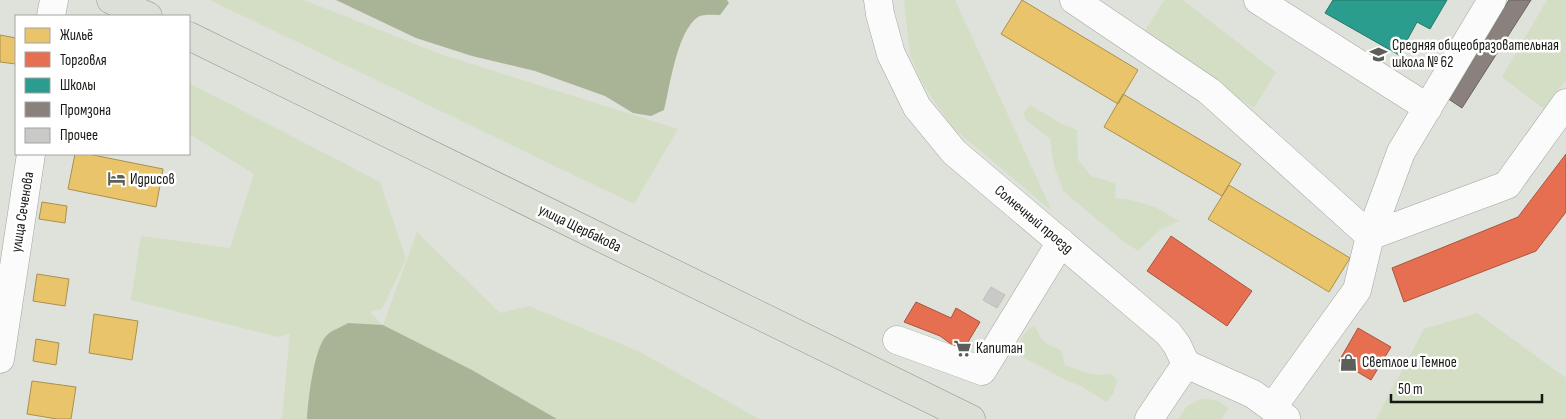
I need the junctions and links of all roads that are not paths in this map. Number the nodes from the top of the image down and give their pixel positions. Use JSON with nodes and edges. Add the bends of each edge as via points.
{"nodes":[{"id":1,"x":54,"y":0,"type":"edge"},
{"id":2,"x":111,"y":0,"type":"edge"},
{"id":3,"x":878,"y":0,"type":"edge"},
{"id":4,"x":1074,"y":0,"type":"edge"},
{"id":5,"x":1258,"y":0,"type":"edge"},
{"id":6,"x":1492,"y":0,"type":"edge"},
{"id":7,"x":51,"y":15,"type":"edge"},
{"id":8,"x":146,"y":15,"type":"edge"},
{"id":9,"x":190,"y":36,"type":"edge"},
{"id":10,"x":1566,"y":103,"type":"edge"},
{"id":11,"x":1428,"y":108,"type":"junction"},
{"id":12,"x":31,"y":155,"type":"edge"},
{"id":13,"x":1370,"y":236,"type":"junction"},
{"id":14,"x":1061,"y":242,"type":"junction"},
{"id":15,"x":897,"y":340,"type":"dead end"},
{"id":16,"x":0,"y":359,"type":"edge"},
{"id":17,"x":1186,"y":364,"type":"junction"},
{"id":18,"x":1279,"y":414,"type":"edge"},
{"id":19,"x":971,"y":419,"type":"edge"},
{"id":20,"x":1149,"y":419,"type":"edge"}],
"edges":[{"from":1,"to":7,"type":"street"},
{"from":2,"to":8,"type":"main road"},
{"from":3,"to":14,"type":"street","name":"Солнечный проезд","via":[[891,54],[917,107],[954,152]]},
{"from":4,"to":13,"type":"street","via":[[1209,91]]},
{"from":5,"to":11,"type":"street"},
{"from":6,"to":11,"type":"street"},
{"from":9,"to":19,"type":"main road","name":"улица Щербакова"},
{"from":10,"to":13,"type":"street","via":[[1507,185]]},
{"from":11,"to":13,"type":"street","via":[[1401,152]]},
{"from":12,"to":16,"type":"street","name":"улица Сеченова"},
{"from":13,"to":18,"type":"street","via":[[1358,290]]},
{"from":14,"to":15,"type":"street","via":[[982,371]]},
{"from":14,"to":17,"type":"street","name":"Солнечный проезд","via":[[1168,333]]},
{"from":17,"to":18,"type":"street","via":[[1253,394]]},
{"from":17,"to":20,"type":"street"}]}
